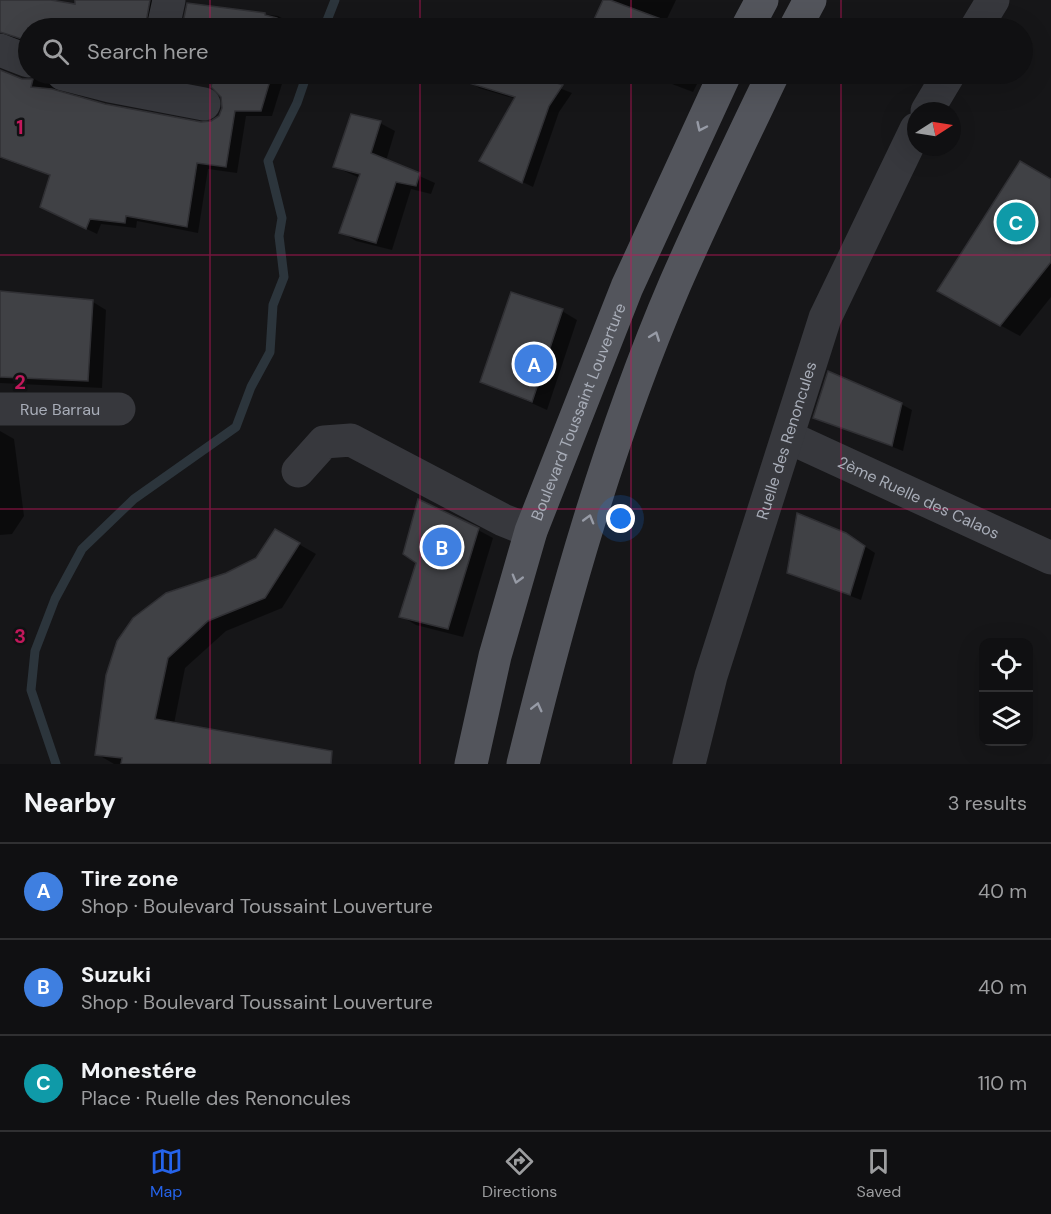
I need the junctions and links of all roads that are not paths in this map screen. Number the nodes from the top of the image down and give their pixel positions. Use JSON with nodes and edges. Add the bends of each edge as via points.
{"nodes":[{"id":1,"x":169,"y":0,"type":"edge"},
{"id":2,"x":762,"y":0,"type":"edge"},
{"id":3,"x":810,"y":0,"type":"edge"},
{"id":4,"x":993,"y":0,"type":"edge"},
{"id":5,"x":165,"y":18,"type":"edge"},
{"id":6,"x":752,"y":18,"type":"edge"},
{"id":7,"x":800,"y":18,"type":"edge"},
{"id":8,"x":982,"y":18,"type":"edge"},
{"id":9,"x":0,"y":50,"type":"edge"},
{"id":10,"x":18,"y":57,"type":"edge"},
{"id":11,"x":102,"y":84,"type":"edge"},
{"id":12,"x":137,"y":84,"type":"edge"},
{"id":13,"x":153,"y":84,"type":"edge"},
{"id":14,"x":720,"y":84,"type":"edge"},
{"id":15,"x":768,"y":84,"type":"edge"},
{"id":16,"x":943,"y":84,"type":"edge"},
{"id":17,"x":932,"y":102,"type":"edge"},
{"id":18,"x":204,"y":105,"type":"dead end"},
{"id":19,"x":907,"y":148,"type":"edge"},
{"id":20,"x":0,"y":409,"type":"edge"},
{"id":21,"x":119,"y":409,"type":"dead end"},
{"id":22,"x":788,"y":437,"type":"junction"},
{"id":23,"x":298,"y":471,"type":"dead end"},
{"id":24,"x":531,"y":531,"type":"junction"},
{"id":25,"x":1051,"y":558,"type":"edge"},
{"id":26,"x":471,"y":764,"type":"edge"},
{"id":27,"x":523,"y":764,"type":"edge"},
{"id":28,"x":689,"y":764,"type":"edge"}],
"edges":[{"from":1,"to":5,"type":"street"},
{"from":2,"to":6,"type":"main road"},
{"from":3,"to":7,"type":"main road"},
{"from":4,"to":8,"type":"street"},
{"from":9,"to":10,"type":"street"},
{"from":11,"to":12,"type":"street"},
{"from":13,"to":18,"type":"street"},
{"from":14,"to":24,"type":"main road","name":"Boulevard Toussaint Louverture","one_way":true,"via":[[627,287]]},
{"from":27,"to":15,"type":"main road","one_way":true,"via":[[550,654],[600,483],[675,285]]},
{"from":16,"to":17,"type":"street"},
{"from":19,"to":22,"type":"street","name":"Ruelle des Renoncules","via":[[825,318]]},
{"from":20,"to":21,"type":"street","name":"Rue Barrau"},
{"from":22,"to":25,"type":"street","name":"2ème Ruelle des Calaos"},
{"from":22,"to":28,"type":"street","name":"Ruelle des Renoncules","via":[[711,676]]},
{"from":23,"to":24,"type":"street","via":[[324,442],[351,440]]},
{"from":24,"to":26,"type":"main road","name":"Boulevard Toussaint Louverture","one_way":true,"via":[[495,656]]}]}
